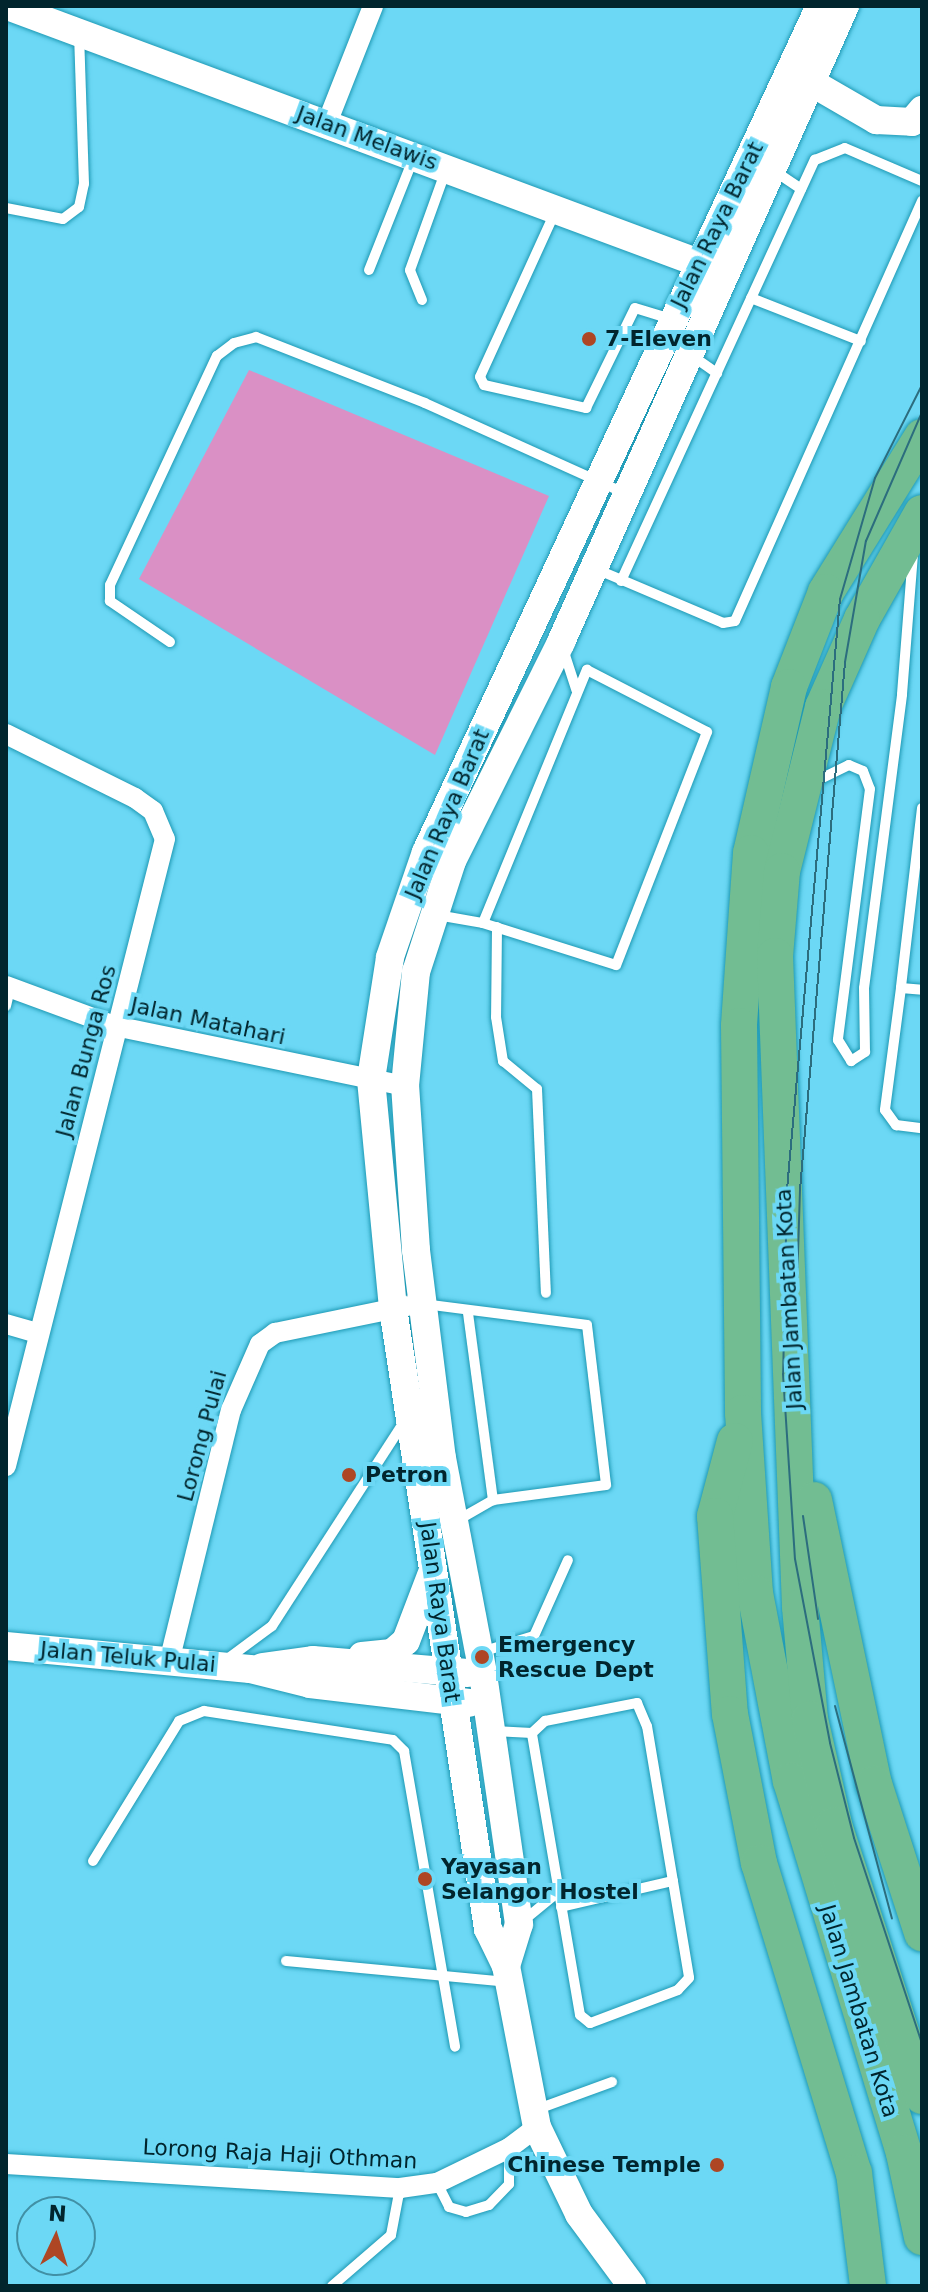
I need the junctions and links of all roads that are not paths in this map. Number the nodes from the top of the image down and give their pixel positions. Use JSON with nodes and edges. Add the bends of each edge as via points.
{"nodes":[{"id":1,"x":7,"y":6,"type":"edge"},
{"id":2,"x":373,"y":6,"type":"edge"},
{"id":3,"x":820,"y":6,"type":"edge"},
{"id":4,"x":845,"y":6,"type":"edge"},
{"id":5,"x":79,"y":32,"type":"junction"},
{"id":6,"x":800,"y":77,"type":"junction"},
{"id":7,"x":922,"y":110,"type":"edge"},
{"id":8,"x":327,"y":123,"type":"junction"},
{"id":9,"x":414,"y":155,"type":"junction"},
{"id":10,"x":447,"y":168,"type":"junction"},
{"id":11,"x":772,"y":169,"type":"junction"},
{"id":12,"x":922,"y":181,"type":"edge"},
{"id":13,"x":801,"y":189,"type":"junction"},
{"id":14,"x":922,"y":201,"type":"edge"},
{"id":15,"x":6,"y":208,"type":"edge"},
{"id":16,"x":557,"y":208,"type":"junction"},
{"id":17,"x":699,"y":262,"type":"junction"},
{"id":18,"x":369,"y":270,"type":"dead end"},
{"id":19,"x":726,"y":274,"type":"junction"},
{"id":20,"x":751,"y":298,"type":"junction"},
{"id":21,"x":422,"y":300,"type":"dead end"},
{"id":22,"x":672,"y":319,"type":"junction"},
{"id":23,"x":861,"y":341,"type":"junction"},
{"id":24,"x":690,"y":354,"type":"junction"},
{"id":25,"x":717,"y":373,"type":"junction"},
{"id":26,"x":922,"y":437,"type":"edge"},
{"id":27,"x":599,"y":480,"type":"junction"},
{"id":28,"x":627,"y":494,"type":"junction"},
{"id":29,"x":919,"y":517,"type":"edge"},
{"id":30,"x":594,"y":569,"type":"junction"},
{"id":31,"x":621,"y":581,"type":"junction"},
{"id":32,"x":170,"y":642,"type":"dead end"},
{"id":33,"x":561,"y":642,"type":"junction"},
{"id":34,"x":576,"y":690,"type":"junction"},
{"id":35,"x":6,"y":734,"type":"edge"},
{"id":36,"x":799,"y":789,"type":"junction"},
{"id":37,"x":922,"y":808,"type":"edge"},
{"id":38,"x":420,"y":911,"type":"junction"},
{"id":39,"x":483,"y":923,"type":"junction"},
{"id":40,"x":497,"y":927,"type":"junction"},
{"id":41,"x":901,"y":988,"type":"junction"},
{"id":42,"x":922,"y":990,"type":"edge"},
{"id":43,"x":7,"y":993,"type":"edge"},
{"id":44,"x":115,"y":1026,"type":"junction"},
{"id":45,"x":371,"y":1079,"type":"junction"},
{"id":46,"x":405,"y":1086,"type":"junction"},
{"id":47,"x":922,"y":1128,"type":"edge"},
{"id":48,"x":546,"y":1293,"type":"dead end"},
{"id":49,"x":422,"y":1304,"type":"junction"},
{"id":50,"x":393,"y":1308,"type":"junction"},
{"id":51,"x":468,"y":1313,"type":"junction"},
{"id":52,"x":6,"y":1324,"type":"edge"},
{"id":53,"x":38,"y":1333,"type":"junction"},
{"id":54,"x":794,"y":1401,"type":"junction"},
{"id":55,"x":411,"y":1411,"type":"junction"},
{"id":56,"x":743,"y":1413,"type":"junction"},
{"id":57,"x":7,"y":1462,"type":"edge"},
{"id":58,"x":493,"y":1500,"type":"junction"},
{"id":59,"x":454,"y":1522,"type":"junction"},
{"id":60,"x":568,"y":1560,"type":"dead end"},
{"id":61,"x":435,"y":1563,"type":"junction"},
{"id":62,"x":6,"y":1646,"type":"edge"},
{"id":63,"x":313,"y":1660,"type":"junction"},
{"id":64,"x":169,"y":1662,"type":"junction"},
{"id":65,"x":481,"y":1663,"type":"junction"},
{"id":66,"x":218,"y":1665,"type":"junction"},
{"id":67,"x":250,"y":1669,"type":"junction"},
{"id":68,"x":449,"y":1674,"type":"junction"},
{"id":69,"x":485,"y":1702,"type":"junction"},
{"id":70,"x":454,"y":1704,"type":"junction"},
{"id":71,"x":490,"y":1731,"type":"junction"},
{"id":72,"x":532,"y":1733,"type":"junction"},
{"id":73,"x":93,"y":1861,"type":"dead end"},
{"id":74,"x":835,"y":1878,"type":"junction"},
{"id":75,"x":673,"y":1881,"type":"junction"},
{"id":76,"x":558,"y":1892,"type":"junction"},
{"id":77,"x":561,"y":1907,"type":"junction"},
{"id":78,"x":919,"y":1919,"type":"edge"},
{"id":79,"x":519,"y":1924,"type":"junction"},
{"id":80,"x":286,"y":1961,"type":"dead end"},
{"id":81,"x":506,"y":1974,"type":"junction"},
{"id":82,"x":442,"y":1977,"type":"junction"},
{"id":83,"x":455,"y":2047,"type":"dead end"},
{"id":84,"x":922,"y":2051,"type":"edge"},
{"id":85,"x":612,"y":2082,"type":"dead end"},
{"id":86,"x":922,"y":2096,"type":"edge"},
{"id":87,"x":535,"y":2119,"type":"junction"},
{"id":88,"x":509,"y":2148,"type":"junction"},
{"id":89,"x":6,"y":2164,"type":"edge"},
{"id":90,"x":437,"y":2183,"type":"junction"},
{"id":91,"x":400,"y":2188,"type":"junction"},
{"id":92,"x":922,"y":2237,"type":"edge"},
{"id":93,"x":332,"y":2286,"type":"edge"},
{"id":94,"x":632,"y":2286,"type":"edge"},
{"id":95,"x":868,"y":2286,"type":"edge"}],
"edges":[{"from":1,"to":5,"type":"main road","name":"Jalan Melawis"},
{"from":2,"to":8,"type":"street"},
{"from":3,"to":6,"type":"main road","name":"Jalan Raya Barat"},
{"from":4,"to":6,"type":"main road","name":"Jalan Raya Barat"},
{"from":5,"to":8,"type":"main road","name":"Jalan Melawis"},
{"from":5,"to":15,"type":"lane","via":[[84,184],[79,207],[63,219]]},
{"from":6,"to":7,"type":"main road","via":[[857,113],[890,124],[912,122]]},
{"from":6,"to":11,"type":"main road","name":"Jalan Raya Barat"},
{"from":6,"to":17,"type":"main road","name":"Jalan Raya Barat"},
{"from":8,"to":9,"type":"main road","name":"Jalan Melawis"},
{"from":9,"to":10,"type":"main road","name":"Jalan Melawis"},
{"from":9,"to":18,"type":"lane"},
{"from":10,"to":16,"type":"main road","name":"Jalan Melawis"},
{"from":10,"to":21,"type":"lane","via":[[410,270]]},
{"from":11,"to":13,"type":"lane"},
{"from":11,"to":19,"type":"main road","name":"Jalan Raya Barat"},
{"from":12,"to":13,"type":"lane","via":[[845,148],[815,160]]},
{"from":13,"to":20,"type":"lane"},
{"from":14,"to":23,"type":"lane"},
{"from":16,"to":17,"type":"main road","name":"Jalan Melawis"},
{"from":16,"to":22,"type":"lane","via":[[480,377],[484,385],[586,408],[635,308]]},
{"from":17,"to":19,"type":"main road","name":"Jalan Melawis"},
{"from":17,"to":22,"type":"main road","name":"Jalan Raya Barat"},
{"from":19,"to":24,"type":"main road","name":"Jalan Raya Barat"},
{"from":20,"to":23,"type":"lane"},
{"from":20,"to":25,"type":"lane"},
{"from":22,"to":27,"type":"main road","name":"Jalan Raya Barat"},
{"from":23,"to":31,"type":"lane","via":[[735,621],[723,623]]},
{"from":24,"to":25,"type":"lane"},
{"from":24,"to":28,"type":"main road","name":"Jalan Raya Barat"},
{"from":25,"to":31,"type":"lane"},
{"from":26,"to":56,"type":"highway","name":"Jalan Jambatan Kota","via":[[826,592],[789,687],[751,853],[739,1026]]},
{"from":27,"to":28,"type":"lane"},
{"from":27,"to":32,"type":"lane","via":[[425,403],[256,337],[234,343],[217,356],[110,585],[110,601]]},
{"from":27,"to":38,"type":"main road","name":"Jalan Raya Barat","via":[[426,852]]},
{"from":28,"to":30,"type":"main road","name":"Jalan Raya Barat"},
{"from":29,"to":36,"type":"highway","name":"Jalan Jambatan Kota","via":[[862,619],[823,707]]},
{"from":29,"to":36,"type":"lane","via":[[864,988],[865,1052],[851,1061],[838,1040],[870,789],[863,771],[849,765]]},
{"from":30,"to":31,"type":"lane"},
{"from":30,"to":33,"type":"main road","name":"Jalan Raya Barat"},
{"from":33,"to":34,"type":"lane"},
{"from":33,"to":38,"type":"main road","name":"Jalan Raya Barat"},
{"from":34,"to":39,"type":"lane"},
{"from":34,"to":40,"type":"lane","via":[[587,670],[707,732],[616,965]]},
{"from":35,"to":44,"type":"street","name":"Jalan Bunga Ros","via":[[135,798],[162,826],[163,860]]},
{"from":36,"to":54,"type":"highway","name":"Jalan Jambatan Kota","via":[[782,871],[775,956]]},
{"from":37,"to":41,"type":"lane"},
{"from":38,"to":39,"type":"lane"},
{"from":38,"to":45,"type":"main road","name":"Jalan Raya Barat","via":[[390,957]]},
{"from":38,"to":46,"type":"main road","name":"Jalan Raya Barat"},
{"from":39,"to":40,"type":"lane"},
{"from":40,"to":48,"type":"lane","via":[[496,1017],[503,1061],[537,1089]]},
{"from":41,"to":42,"type":"lane"},
{"from":41,"to":47,"type":"lane","via":[[885,1110],[896,1125]]},
{"from":43,"to":44,"type":"street","name":"Jalan Matahari"},
{"from":44,"to":45,"type":"street","name":"Jalan Matahari"},
{"from":44,"to":53,"type":"street","name":"Jalan Bunga Ros"},
{"from":45,"to":46,"type":"street","name":"Jalan Matahari"},
{"from":45,"to":50,"type":"main road","name":"Jalan Raya Barat"},
{"from":46,"to":49,"type":"main road","name":"Jalan Raya Barat"},
{"from":49,"to":50,"type":"street","name":"Lorong Pulai"},
{"from":49,"to":51,"type":"lane"},
{"from":49,"to":59,"type":"main road","name":"Jalan Raya Barat"},
{"from":50,"to":55,"type":"main road","name":"Jalan Raya Barat"},
{"from":50,"to":64,"type":"street","name":"Lorong Pulai","via":[[275,1333],[260,1344],[231,1410]]},
{"from":51,"to":58,"type":"lane"},
{"from":51,"to":58,"type":"lane","via":[[587,1325],[606,1485]]},
{"from":52,"to":53,"type":"street"},
{"from":53,"to":57,"type":"street","name":"Jalan Bunga Ros"},
{"from":54,"to":74,"type":"highway","name":"Jalan Jambatan Kota","via":[[806,1691],[834,1825]]},
{"from":54,"to":78,"type":"highway","via":[[874,1784]]},
{"from":55,"to":61,"type":"main road","name":"Jalan Raya Barat"},
{"from":55,"to":66,"type":"lane","via":[[272,1626]]},
{"from":56,"to":74,"type":"highway","via":[[755,1593],[791,1781]]},
{"from":56,"to":95,"type":"highway","via":[[715,1516],[730,1714],[759,1863],[854,2173]]},
{"from":58,"to":59,"type":"lane"},
{"from":59,"to":65,"type":"main road","name":"Jalan Raya Barat"},
{"from":60,"to":65,"type":"lane","via":[[534,1636]]},
{"from":61,"to":63,"type":"main road","via":[[415,1624],[392,1653]]},
{"from":61,"to":68,"type":"main road","name":"Jalan Raya Barat"},
{"from":62,"to":64,"type":"main road","name":"Jalan Teluk Pulai"},
{"from":63,"to":67,"type":"main road","name":"Jalan Teluk Pulai"},
{"from":63,"to":68,"type":"main road","name":"Jalan Teluk Pulai"},
{"from":64,"to":66,"type":"main road","name":"Jalan Teluk Pulai"},
{"from":65,"to":68,"type":"main road","name":"Jalan Teluk Pulai"},
{"from":65,"to":69,"type":"main road","name":"Jalan Raya Barat"},
{"from":66,"to":67,"type":"main road","name":"Jalan Teluk Pulai"},
{"from":67,"to":70,"type":"main road","name":"Jalan Teluk Pulai","via":[[310,1684]]},
{"from":68,"to":70,"type":"main road","name":"Jalan Raya Barat"},
{"from":69,"to":70,"type":"main road","name":"Jalan Teluk Pulai"},
{"from":69,"to":71,"type":"main road","name":"Jalan Raya Barat"},
{"from":70,"to":81,"type":"main road","name":"Jalan Raya Barat","via":[[488,1929]]},
{"from":71,"to":72,"type":"lane"},
{"from":71,"to":79,"type":"main road","name":"Jalan Raya Barat"},
{"from":72,"to":75,"type":"lane","via":[[545,1721],[637,1703],[647,1726]]},
{"from":72,"to":76,"type":"lane"},
{"from":73,"to":82,"type":"lane","via":[[179,1721],[204,1711],[393,1740],[404,1751]]},
{"from":74,"to":84,"type":"highway"},
{"from":74,"to":86,"type":"highway","name":"Jalan Jambatan Kota"},
{"from":74,"to":92,"type":"highway","name":"Jalan Jambatan Kota"},
{"from":75,"to":77,"type":"lane"},
{"from":75,"to":77,"type":"lane","via":[[689,1978],[678,1990],[590,2023],[580,2015]]},
{"from":76,"to":77,"type":"lane"},
{"from":76,"to":79,"type":"lane"},
{"from":79,"to":81,"type":"main road","name":"Jalan Raya Barat"},
{"from":80,"to":82,"type":"lane"},
{"from":81,"to":82,"type":"lane"},
{"from":81,"to":87,"type":"main road","name":"Jalan Raya Barat"},
{"from":82,"to":83,"type":"lane"},
{"from":85,"to":87,"type":"lane"},
{"from":87,"to":88,"type":"street","name":"Lorong Raja Haji Othman"},
{"from":87,"to":94,"type":"main road","name":"Jalan Raya Barat","via":[[579,2214]]},
{"from":88,"to":90,"type":"street","name":"Lorong Raja Haji Othman"},
{"from":88,"to":90,"type":"lane","via":[[509,2184],[489,2205],[466,2212],[449,2207]]},
{"from":89,"to":91,"type":"street","name":"Lorong Raja Haji Othman"},
{"from":90,"to":91,"type":"street","name":"Lorong Raja Haji Othman"},
{"from":91,"to":93,"type":"lane","via":[[391,2235]]}]}
